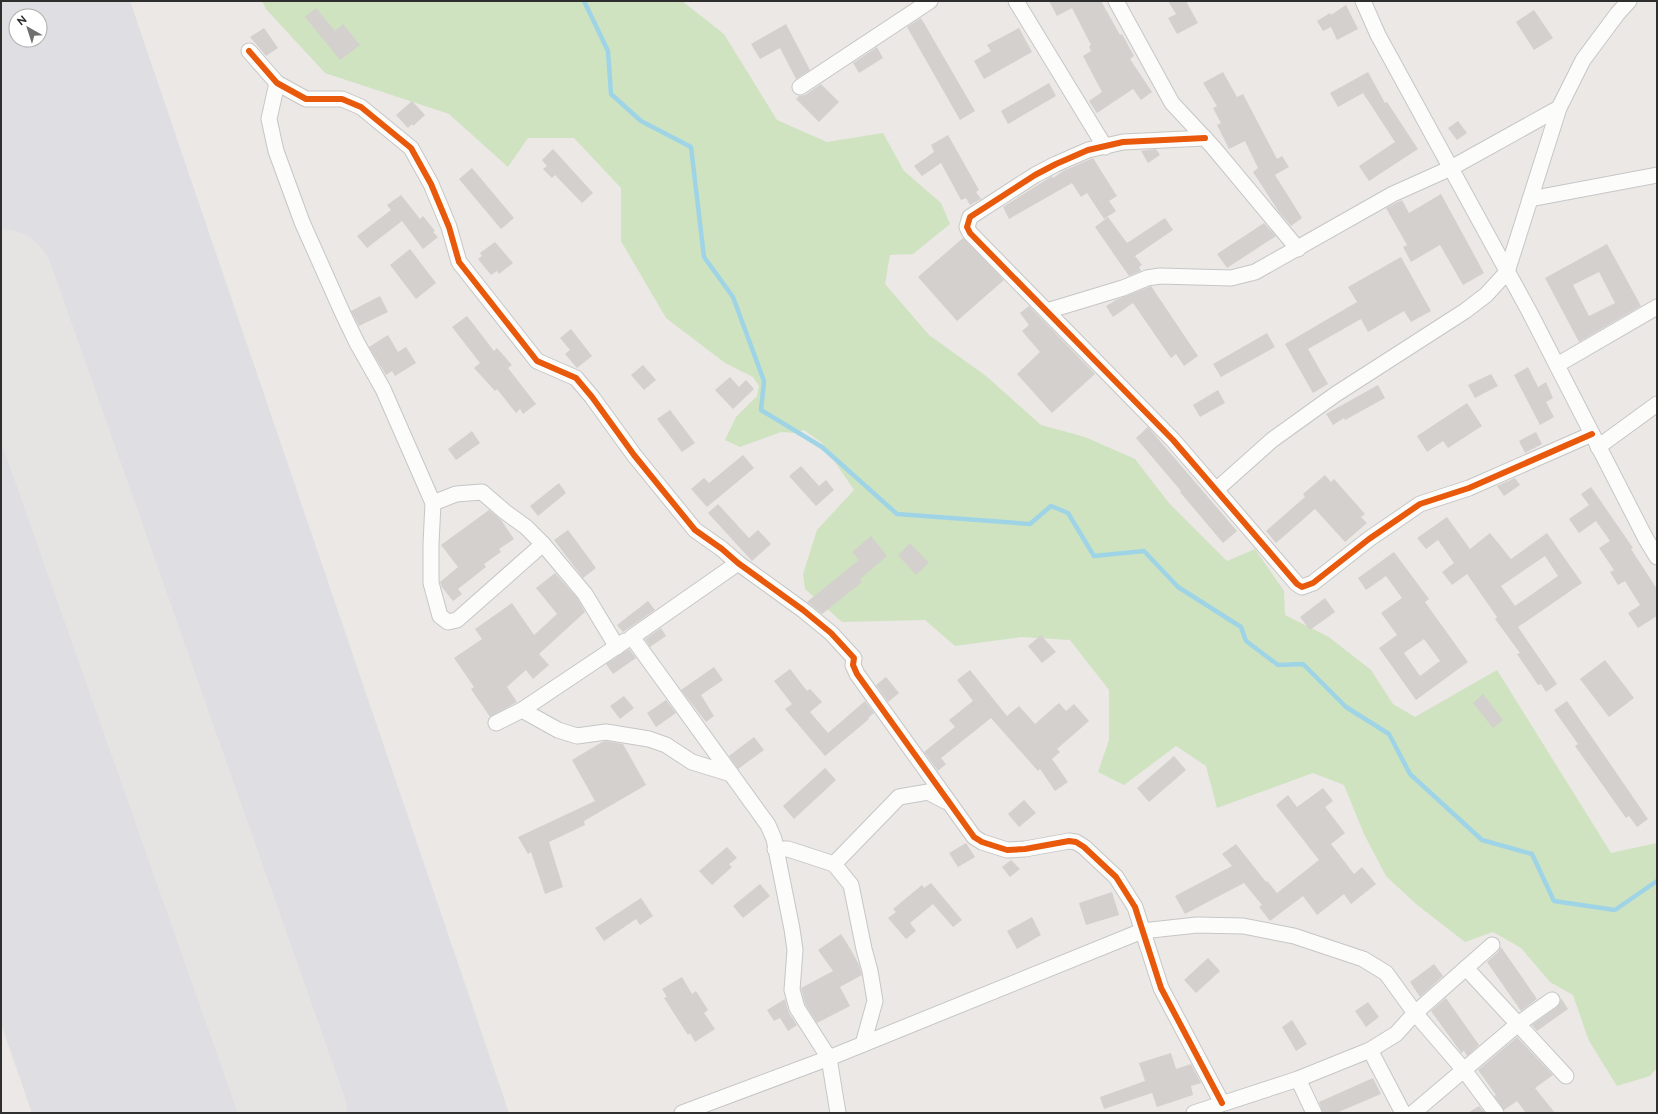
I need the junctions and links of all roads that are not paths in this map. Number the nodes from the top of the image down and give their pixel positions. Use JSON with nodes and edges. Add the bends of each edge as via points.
{"nodes":[{"id":1,"x":930,"y":1,"type":"edge"},
{"id":2,"x":1016,"y":1,"type":"edge"},
{"id":3,"x":1116,"y":1,"type":"edge"},
{"id":4,"x":1364,"y":1,"type":"edge"},
{"id":5,"x":1629,"y":1,"type":"edge"},
{"id":6,"x":249,"y":51,"type":"dead end"},
{"id":7,"x":277,"y":83,"type":"junction"},
{"id":8,"x":800,"y":86,"type":"dead end"},
{"id":9,"x":1559,"y":108,"type":"junction"},
{"id":10,"x":1205,"y":138,"type":"junction"},
{"id":11,"x":1104,"y":146,"type":"junction"},
{"id":12,"x":1451,"y":168,"type":"junction"},
{"id":13,"x":1657,"y":175,"type":"edge"},
{"id":14,"x":1530,"y":199,"type":"junction"},
{"id":15,"x":1298,"y":250,"type":"junction"},
{"id":16,"x":1508,"y":272,"type":"junction"},
{"id":17,"x":1657,"y":307,"type":"edge"},
{"id":18,"x":1047,"y":311,"type":"junction"},
{"id":19,"x":1557,"y":365,"type":"junction"},
{"id":20,"x":1657,"y":404,"type":"edge"},
{"id":21,"x":1595,"y":440,"type":"junction"},
{"id":22,"x":1216,"y":490,"type":"junction"},
{"id":23,"x":433,"y":503,"type":"junction"},
{"id":24,"x":543,"y":544,"type":"junction"},
{"id":25,"x":1657,"y":556,"type":"edge"},
{"id":26,"x":738,"y":563,"type":"junction"},
{"id":27,"x":632,"y":637,"type":"junction"},
{"id":28,"x":617,"y":646,"type":"junction"},
{"id":29,"x":522,"y":710,"type":"junction"},
{"id":30,"x":496,"y":723,"type":"dead end"},
{"id":31,"x":731,"y":774,"type":"junction"},
{"id":32,"x":950,"y":804,"type":"junction"},
{"id":33,"x":775,"y":849,"type":"junction"},
{"id":34,"x":834,"y":864,"type":"junction"},
{"id":35,"x":1142,"y":931,"type":"junction"},
{"id":36,"x":1492,"y":945,"type":"dead end"},
{"id":37,"x":1466,"y":968,"type":"junction"},
{"id":38,"x":1552,"y":1000,"type":"dead end"},
{"id":39,"x":1415,"y":1013,"type":"junction"},
{"id":40,"x":1518,"y":1024,"type":"junction"},
{"id":41,"x":864,"y":1044,"type":"junction"},
{"id":42,"x":1370,"y":1050,"type":"junction"},
{"id":43,"x":829,"y":1058,"type":"junction"},
{"id":44,"x":1464,"y":1070,"type":"junction"},
{"id":45,"x":1566,"y":1076,"type":"dead end"},
{"id":46,"x":1298,"y":1079,"type":"junction"},
{"id":47,"x":1222,"y":1103,"type":"junction"},
{"id":48,"x":682,"y":1113,"type":"edge"},
{"id":49,"x":838,"y":1113,"type":"edge"},
{"id":50,"x":1194,"y":1113,"type":"edge"},
{"id":51,"x":1314,"y":1113,"type":"edge"},
{"id":52,"x":1403,"y":1113,"type":"edge"},
{"id":53,"x":1412,"y":1113,"type":"edge"},
{"id":54,"x":1496,"y":1113,"type":"edge"}],
"edges":[{"from":1,"to":8,"type":"street"},
{"from":2,"to":11,"type":"street"},
{"from":3,"to":10,"type":"street","via":[[1172,103]]},
{"from":4,"to":12,"type":"street","via":[[1378,35]]},
{"from":5,"to":9,"type":"street","via":[[1583,60]]},
{"from":6,"to":7,"type":"street"},
{"from":7,"to":23,"type":"street","via":[[269,119],[276,151],[302,222],[342,314],[383,389]]},
{"from":7,"to":26,"type":"street","via":[[306,99],[342,99],[361,107],[411,148],[431,184],[449,227],[459,262],[524,345],[537,361],[576,378],[695,530]]},
{"from":9,"to":12,"type":"street"},
{"from":9,"to":14,"type":"street"},
{"from":10,"to":11,"type":"street","via":[[1123,142]]},
{"from":10,"to":15,"type":"street"},
{"from":11,"to":18,"type":"street","via":[[1088,150],[1035,174],[970,217],[968,222],[970,233]]},
{"from":12,"to":15,"type":"street","via":[[1393,194]]},
{"from":12,"to":16,"type":"street"},
{"from":13,"to":14,"type":"street"},
{"from":14,"to":16,"type":"street"},
{"from":15,"to":18,"type":"street","via":[[1256,272],[1231,278],[1147,278]]},
{"from":16,"to":19,"type":"street"},
{"from":16,"to":22,"type":"street","via":[[1486,295],[1465,311],[1336,394],[1272,440]]},
{"from":17,"to":19,"type":"street"},
{"from":18,"to":22,"type":"street","via":[[1173,440]]},
{"from":19,"to":21,"type":"street"},
{"from":20,"to":21,"type":"street"},
{"from":21,"to":22,"type":"street","via":[[1420,504],[1369,539],[1313,583],[1302,587]]},
{"from":21,"to":25,"type":"street"},
{"from":23,"to":24,"type":"street","via":[[456,494],[482,492]]},
{"from":23,"to":24,"type":"street","via":[[431,583],[440,616],[448,622],[457,620]]},
{"from":24,"to":28,"type":"street","via":[[585,594]]},
{"from":26,"to":27,"type":"street"},
{"from":26,"to":32,"type":"street","via":[[803,610],[831,633],[854,658],[853,665],[857,674]]},
{"from":27,"to":28,"type":"street"},
{"from":27,"to":31,"type":"street"},
{"from":28,"to":29,"type":"street"},
{"from":29,"to":30,"type":"street"},
{"from":29,"to":31,"type":"street","via":[[558,730],[577,736],[606,732],[649,739],[666,745],[692,762]]},
{"from":31,"to":33,"type":"street","via":[[768,825]]},
{"from":32,"to":34,"type":"street","via":[[928,792],[899,797]]},
{"from":32,"to":35,"type":"street","via":[[974,837],[992,846],[1007,850],[1024,849],[1069,841],[1084,847],[1116,877],[1135,907]]},
{"from":33,"to":34,"type":"street","via":[[788,849]]},
{"from":33,"to":43,"type":"street","via":[[795,950],[792,990],[797,1008]]},
{"from":34,"to":41,"type":"street","via":[[851,885],[875,1001]]},
{"from":35,"to":39,"type":"street","via":[[1197,925],[1242,926],[1294,936],[1364,959],[1386,973]]},
{"from":35,"to":41,"type":"street"},
{"from":35,"to":47,"type":"street","via":[[1161,988]]},
{"from":36,"to":37,"type":"street"},
{"from":37,"to":39,"type":"street"},
{"from":37,"to":40,"type":"street"},
{"from":38,"to":40,"type":"street"},
{"from":39,"to":42,"type":"street","via":[[1396,1034]]},
{"from":39,"to":44,"type":"street"},
{"from":40,"to":44,"type":"street"},
{"from":40,"to":45,"type":"street"},
{"from":41,"to":43,"type":"street"},
{"from":42,"to":46,"type":"street"},
{"from":42,"to":52,"type":"street"},
{"from":43,"to":48,"type":"street"},
{"from":43,"to":49,"type":"street"},
{"from":44,"to":53,"type":"street"},
{"from":44,"to":54,"type":"street"},
{"from":46,"to":47,"type":"street"},
{"from":46,"to":51,"type":"street"},
{"from":47,"to":50,"type":"street"}]}
